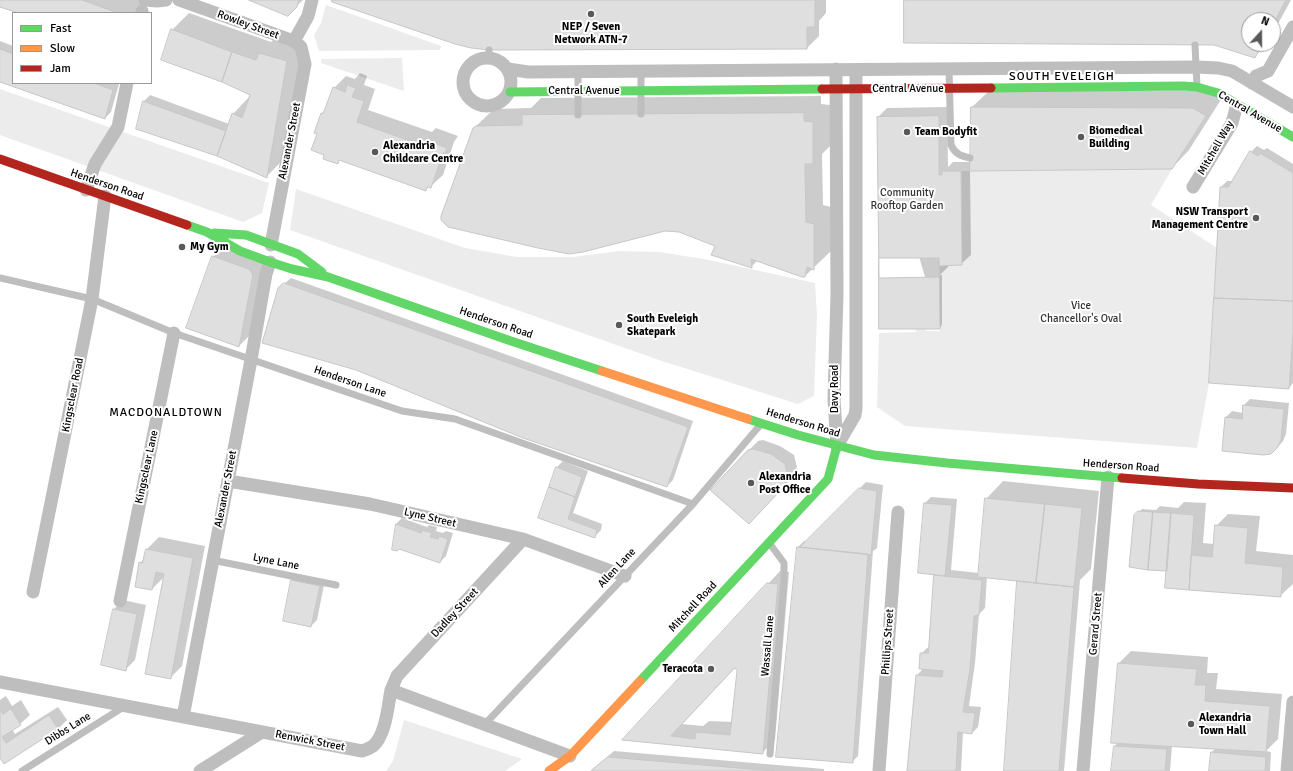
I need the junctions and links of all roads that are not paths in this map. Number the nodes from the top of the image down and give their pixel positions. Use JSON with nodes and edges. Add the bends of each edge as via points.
{"nodes":[{"id":1,"x":166,"y":0,"type":"edge"},
{"id":2,"x":179,"y":0,"type":"edge"},
{"id":3,"x":312,"y":0,"type":"edge"},
{"id":4,"x":143,"y":8,"type":"edge"},
{"id":5,"x":1293,"y":27,"type":"edge"},
{"id":6,"x":294,"y":41,"type":"junction"},
{"id":7,"x":1195,"y":45,"type":"dead end"},
{"id":8,"x":1196,"y":67,"type":"junction"},
{"id":9,"x":508,"y":69,"type":"junction"},
{"id":10,"x":836,"y":69,"type":"junction"},
{"id":11,"x":949,"y":69,"type":"junction"},
{"id":12,"x":856,"y":70,"type":"junction"},
{"id":13,"x":578,"y":72,"type":"junction"},
{"id":14,"x":641,"y":72,"type":"junction"},
{"id":15,"x":1252,"y":83,"type":"junction"},
{"id":16,"x":127,"y":84,"type":"edge"},
{"id":17,"x":1198,"y":87,"type":"junction"},
{"id":18,"x":950,"y":88,"type":"junction"},
{"id":19,"x":836,"y":89,"type":"junction"},
{"id":20,"x":856,"y":89,"type":"junction"},
{"id":21,"x":578,"y":91,"type":"junction"},
{"id":22,"x":641,"y":91,"type":"junction"},
{"id":23,"x":510,"y":92,"type":"junction"},
{"id":24,"x":1236,"y":108,"type":"dead end"},
{"id":25,"x":1293,"y":108,"type":"edge"},
{"id":26,"x":641,"y":114,"type":"dead end"},
{"id":27,"x":578,"y":115,"type":"dead end"},
{"id":28,"x":1293,"y":137,"type":"edge"},
{"id":29,"x":970,"y":158,"type":"dead end"},
{"id":30,"x":0,"y":159,"type":"edge"},
{"id":31,"x":1193,"y":187,"type":"dead end"},
{"id":32,"x":86,"y":190,"type":"junction"},
{"id":33,"x":105,"y":196,"type":"junction"},
{"id":34,"x":207,"y":232,"type":"junction"},
{"id":35,"x":271,"y":245,"type":"junction"},
{"id":36,"x":837,"y":248,"type":"junction"},
{"id":37,"x":856,"y":249,"type":"junction"},
{"id":38,"x":270,"y":262,"type":"junction"},
{"id":39,"x":328,"y":277,"type":"junction"},
{"id":40,"x":0,"y":278,"type":"edge"},
{"id":41,"x":92,"y":299,"type":"junction"},
{"id":42,"x":174,"y":333,"type":"junction"},
{"id":43,"x":251,"y":360,"type":"junction"},
{"id":44,"x":762,"y":424,"type":"junction"},
{"id":45,"x":837,"y":446,"type":"junction"},
{"id":46,"x":1108,"y":477,"type":"junction"},
{"id":47,"x":228,"y":481,"type":"junction"},
{"id":48,"x":1293,"y":488,"type":"edge"},
{"id":49,"x":693,"y":504,"type":"junction"},
{"id":50,"x":898,"y":512,"type":"dead end"},
{"id":51,"x":523,"y":539,"type":"junction"},
{"id":52,"x":770,"y":544,"type":"junction"},
{"id":53,"x":212,"y":560,"type":"junction"},
{"id":54,"x":626,"y":576,"type":"junction"},
{"id":55,"x":336,"y":585,"type":"dead end"},
{"id":56,"x":33,"y":592,"type":"dead end"},
{"id":57,"x":120,"y":600,"type":"dead end"},
{"id":58,"x":0,"y":682,"type":"edge"},
{"id":59,"x":391,"y":690,"type":"junction"},
{"id":60,"x":1293,"y":702,"type":"edge"},
{"id":61,"x":126,"y":706,"type":"junction"},
{"id":62,"x":183,"y":717,"type":"junction"},
{"id":63,"x":485,"y":724,"type":"junction"},
{"id":64,"x":262,"y":732,"type":"junction"},
{"id":65,"x":770,"y":754,"type":"dead end"},
{"id":66,"x":570,"y":756,"type":"junction"},
{"id":67,"x":22,"y":771,"type":"edge"},
{"id":68,"x":200,"y":771,"type":"edge"},
{"id":69,"x":549,"y":771,"type":"edge"},
{"id":70,"x":879,"y":771,"type":"edge"},
{"id":71,"x":1083,"y":771,"type":"edge"},
{"id":72,"x":1287,"y":771,"type":"edge"}],
"edges":[{"from":1,"to":4,"type":"street","via":[[157,1]]},
{"from":2,"to":6,"type":"street","name":"Rowley Street"},
{"from":3,"to":6,"type":"street","via":[[308,16]]},
{"from":5,"to":15,"type":"street","via":[[1268,71],[1256,76]]},
{"from":6,"to":35,"type":"street","name":"Alexander Street","via":[[301,47],[305,64]]},
{"from":7,"to":8,"type":"lane"},
{"from":8,"to":11,"type":"street","name":"Central Avenue"},
{"from":8,"to":15,"type":"street","name":"Central Avenue","via":[[1232,71]]},
{"from":8,"to":17,"type":"lane"},
{"from":9,"to":13,"type":"street","name":"Central Avenue","via":[[528,72]]},
{"from":9,"to":23,"type":"street","via":[[512,80]]},
{"from":9,"to":23,"type":"street","via":[[489,54],[468,67],[463,84],[467,95],[475,103],[486,106],[498,104]]},
{"from":10,"to":12,"type":"street","name":"Central Avenue"},
{"from":10,"to":14,"type":"street","name":"Central Avenue"},
{"from":10,"to":19,"type":"street","name":"Davy Road"},
{"from":11,"to":12,"type":"street","name":"Central Avenue"},
{"from":11,"to":18,"type":"lane"},
{"from":12,"to":20,"type":"street","name":"Davy Road"},
{"from":13,"to":14,"type":"street","name":"Central Avenue"},
{"from":13,"to":21,"type":"lane"},
{"from":14,"to":22,"type":"lane"},
{"from":15,"to":25,"type":"street","name":"Central Avenue"},
{"from":16,"to":32,"type":"street","via":[[118,127],[95,164]]},
{"from":17,"to":18,"type":"street","name":"Central Avenue"},
{"from":17,"to":28,"type":"street","name":"Central Avenue","via":[[1218,93]]},
{"from":18,"to":20,"type":"street","name":"Central Avenue"},
{"from":18,"to":29,"type":"lane","via":[[952,149],[959,155]]},
{"from":19,"to":20,"type":"street","name":"Central Avenue"},
{"from":19,"to":22,"type":"street","name":"Central Avenue"},
{"from":19,"to":36,"type":"street","name":"Davy Road"},
{"from":20,"to":37,"type":"street","name":"Davy Road"},
{"from":21,"to":22,"type":"street","name":"Central Avenue"},
{"from":21,"to":23,"type":"street","name":"Central Avenue"},
{"from":21,"to":27,"type":"lane"},
{"from":22,"to":26,"type":"lane"},
{"from":24,"to":31,"type":"street","name":"Mitchell Way","via":[[1232,123]]},
{"from":30,"to":32,"type":"street","name":"Henderson Road"},
{"from":32,"to":33,"type":"street","name":"Henderson Road"},
{"from":33,"to":34,"type":"street","name":"Henderson Road"},
{"from":33,"to":41,"type":"street","name":"Kingsclear Road"},
{"from":34,"to":35,"type":"street","name":"Henderson Road","via":[[246,235]]},
{"from":34,"to":38,"type":"street","name":"Henderson Road","via":[[240,251]]},
{"from":35,"to":39,"type":"street","name":"Henderson Road","via":[[298,254]]},
{"from":36,"to":37,"type":"street"},
{"from":36,"to":45,"type":"street","name":"Davy Road","via":[[834,399]]},
{"from":37,"to":45,"type":"street","name":"Davy Road","via":[[856,408],[855,415]]},
{"from":38,"to":39,"type":"street","name":"Henderson Road"},
{"from":38,"to":43,"type":"street","name":"Alexander Street"},
{"from":39,"to":44,"type":"street","name":"Henderson Road"},
{"from":40,"to":41,"type":"lane","name":"Henderson Lane"},
{"from":41,"to":42,"type":"lane","name":"Henderson Lane"},
{"from":41,"to":56,"type":"street","name":"Kingsclear Road"},
{"from":42,"to":43,"type":"lane","name":"Henderson Lane"},
{"from":42,"to":57,"type":"street","name":"Kingsclear Lane"},
{"from":43,"to":47,"type":"street","name":"Alexander Street"},
{"from":43,"to":49,"type":"lane","name":"Henderson Lane","via":[[402,411],[455,419]]},
{"from":44,"to":45,"type":"street","name":"Henderson Road"},
{"from":44,"to":49,"type":"lane","name":"Allen Lane"},
{"from":45,"to":46,"type":"street","name":"Henderson Road","via":[[874,455]]},
{"from":45,"to":52,"type":"street","name":"Mitchell Road","via":[[828,479]]},
{"from":46,"to":48,"type":"street","name":"Henderson Road"},
{"from":46,"to":71,"type":"street","name":"Gerard Street"},
{"from":47,"to":51,"type":"street","name":"Lyne Street","via":[[370,504]]},
{"from":47,"to":53,"type":"street","name":"Alexander Street"},
{"from":49,"to":54,"type":"lane","name":"Allen Lane"},
{"from":50,"to":70,"type":"street","name":"Phillips Street"},
{"from":51,"to":54,"type":"street","name":"Lyne Street"},
{"from":51,"to":59,"type":"street","name":"Dadley Street","via":[[397,676]]},
{"from":52,"to":65,"type":"lane","name":"Wassall Lane","via":[[784,563],[784,580]]},
{"from":52,"to":66,"type":"street","name":"Mitchell Road"},
{"from":53,"to":55,"type":"lane","name":"Lyne Lane"},
{"from":53,"to":62,"type":"street","name":"Alexander Street"},
{"from":54,"to":63,"type":"lane","name":"Allen Lane"},
{"from":58,"to":61,"type":"street","name":"Renwick Street"},
{"from":59,"to":63,"type":"street"},
{"from":59,"to":64,"type":"street","name":"Renwick Street","via":[[381,735],[373,746],[362,751]]},
{"from":60,"to":72,"type":"street"},
{"from":61,"to":62,"type":"street","name":"Renwick Street"},
{"from":61,"to":67,"type":"lane","name":"Dibbs Lane"},
{"from":62,"to":64,"type":"street","name":"Renwick Street"},
{"from":63,"to":66,"type":"street"},
{"from":64,"to":68,"type":"street"},
{"from":66,"to":69,"type":"street","name":"Mitchell Road"}]}
